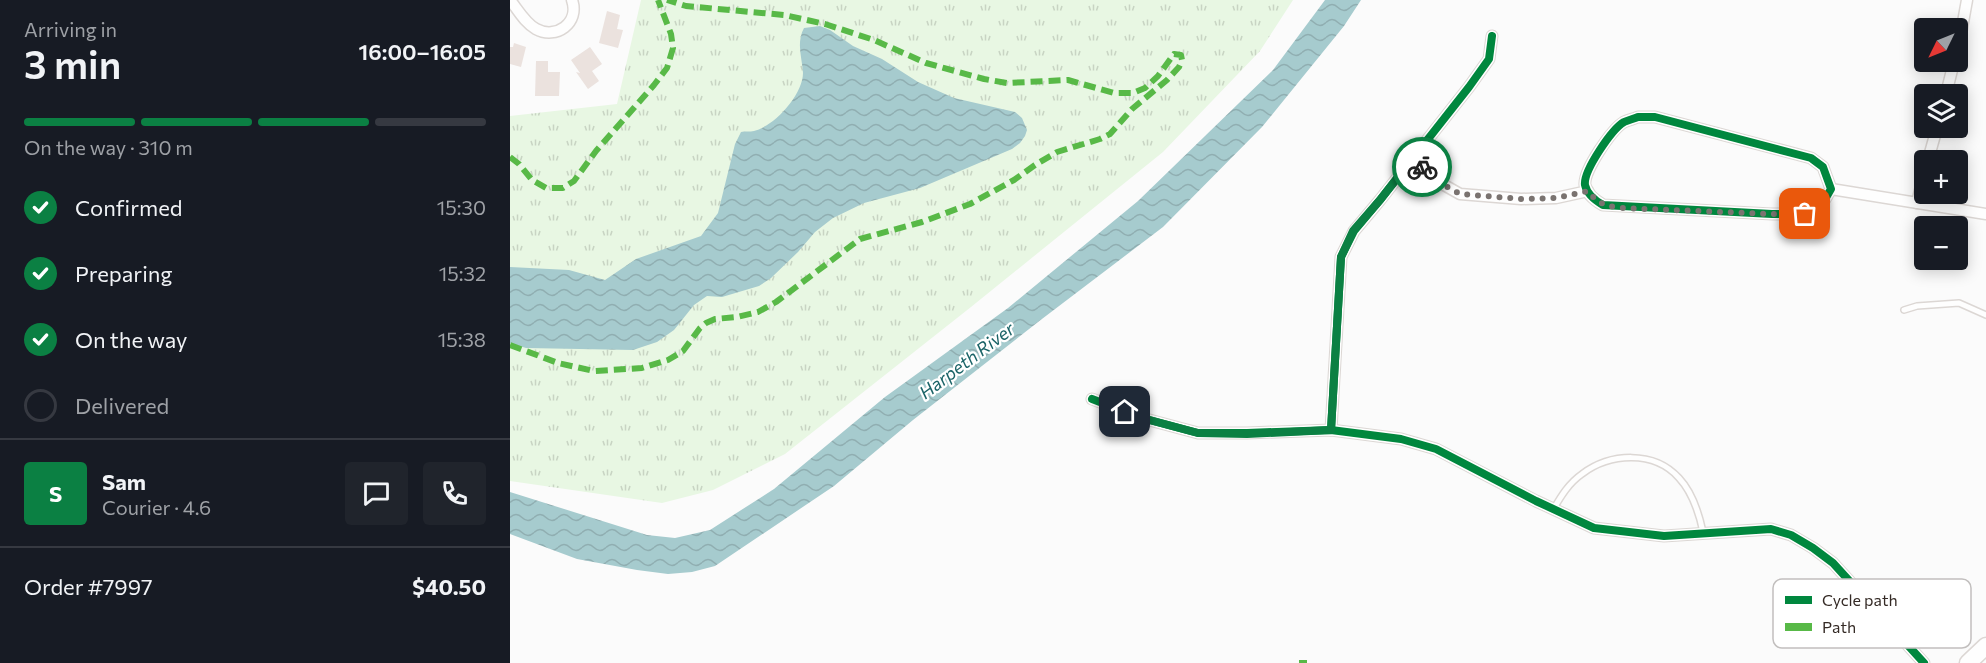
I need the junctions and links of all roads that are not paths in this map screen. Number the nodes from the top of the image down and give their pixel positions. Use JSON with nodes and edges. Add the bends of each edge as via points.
{"nodes":[{"id":1,"x":510,"y":0,"type":"edge"},
{"id":2,"x":572,"y":0,"type":"edge"},
{"id":3,"x":1967,"y":0,"type":"edge"},
{"id":4,"x":1964,"y":18,"type":"edge"},
{"id":5,"x":1492,"y":36,"type":"dead end"},
{"id":6,"x":1412,"y":159,"type":"junction"},
{"id":7,"x":1831,"y":189,"type":"junction"},
{"id":8,"x":1588,"y":191,"type":"junction"},
{"id":9,"x":1914,"y":203,"type":"edge"},
{"id":10,"x":1923,"y":204,"type":"edge"},
{"id":11,"x":1986,"y":214,"type":"edge"},
{"id":12,"x":1904,"y":310,"type":"dead end"},
{"id":13,"x":1986,"y":315,"type":"edge"},
{"id":14,"x":1092,"y":399,"type":"dead end"},
{"id":15,"x":1331,"y":430,"type":"junction"},
{"id":16,"x":1553,"y":510,"type":"junction"},
{"id":17,"x":1703,"y":532,"type":"junction"},
{"id":18,"x":1848,"y":579,"type":"edge"},
{"id":19,"x":1986,"y":646,"type":"edge"},
{"id":20,"x":1910,"y":648,"type":"edge"},
{"id":21,"x":1924,"y":663,"type":"edge"},
{"id":22,"x":1968,"y":663,"type":"edge"}],
"edges":[{"from":1,"to":2,"type":"street","via":[[529,24],[548,32],[568,26],[574,17]]},
{"from":3,"to":4,"type":"street"},
{"from":5,"to":6,"type":"street","via":[[1489,59]]},
{"from":6,"to":8,"type":"street","via":[[1460,194],[1521,199],[1556,198]]},
{"from":6,"to":15,"type":"street","via":[[1353,231],[1341,257]]},
{"from":7,"to":8,"type":"street","via":[[1824,201],[1805,214],[1612,207],[1603,206]]},
{"from":7,"to":8,"type":"street","via":[[1823,167],[1811,158],[1654,117],[1638,117],[1623,122],[1611,134],[1588,170]]},
{"from":7,"to":9,"type":"street"},
{"from":10,"to":11,"type":"street"},
{"from":12,"to":13,"type":"lane","via":[[1959,303]]},
{"from":14,"to":15,"type":"street","via":[[1198,433]]},
{"from":15,"to":16,"type":"street","via":[[1401,439],[1436,449]]},
{"from":16,"to":17,"type":"street","via":[[1594,528],[1620,532],[1664,536]]},
{"from":16,"to":17,"type":"lane","via":[[1581,474],[1596,465],[1635,456],[1658,462],[1678,476],[1699,513]]},
{"from":17,"to":18,"type":"street","via":[[1772,529],[1791,535],[1833,563]]},
{"from":19,"to":22,"type":"main road"},
{"from":20,"to":21,"type":"street"}]}
